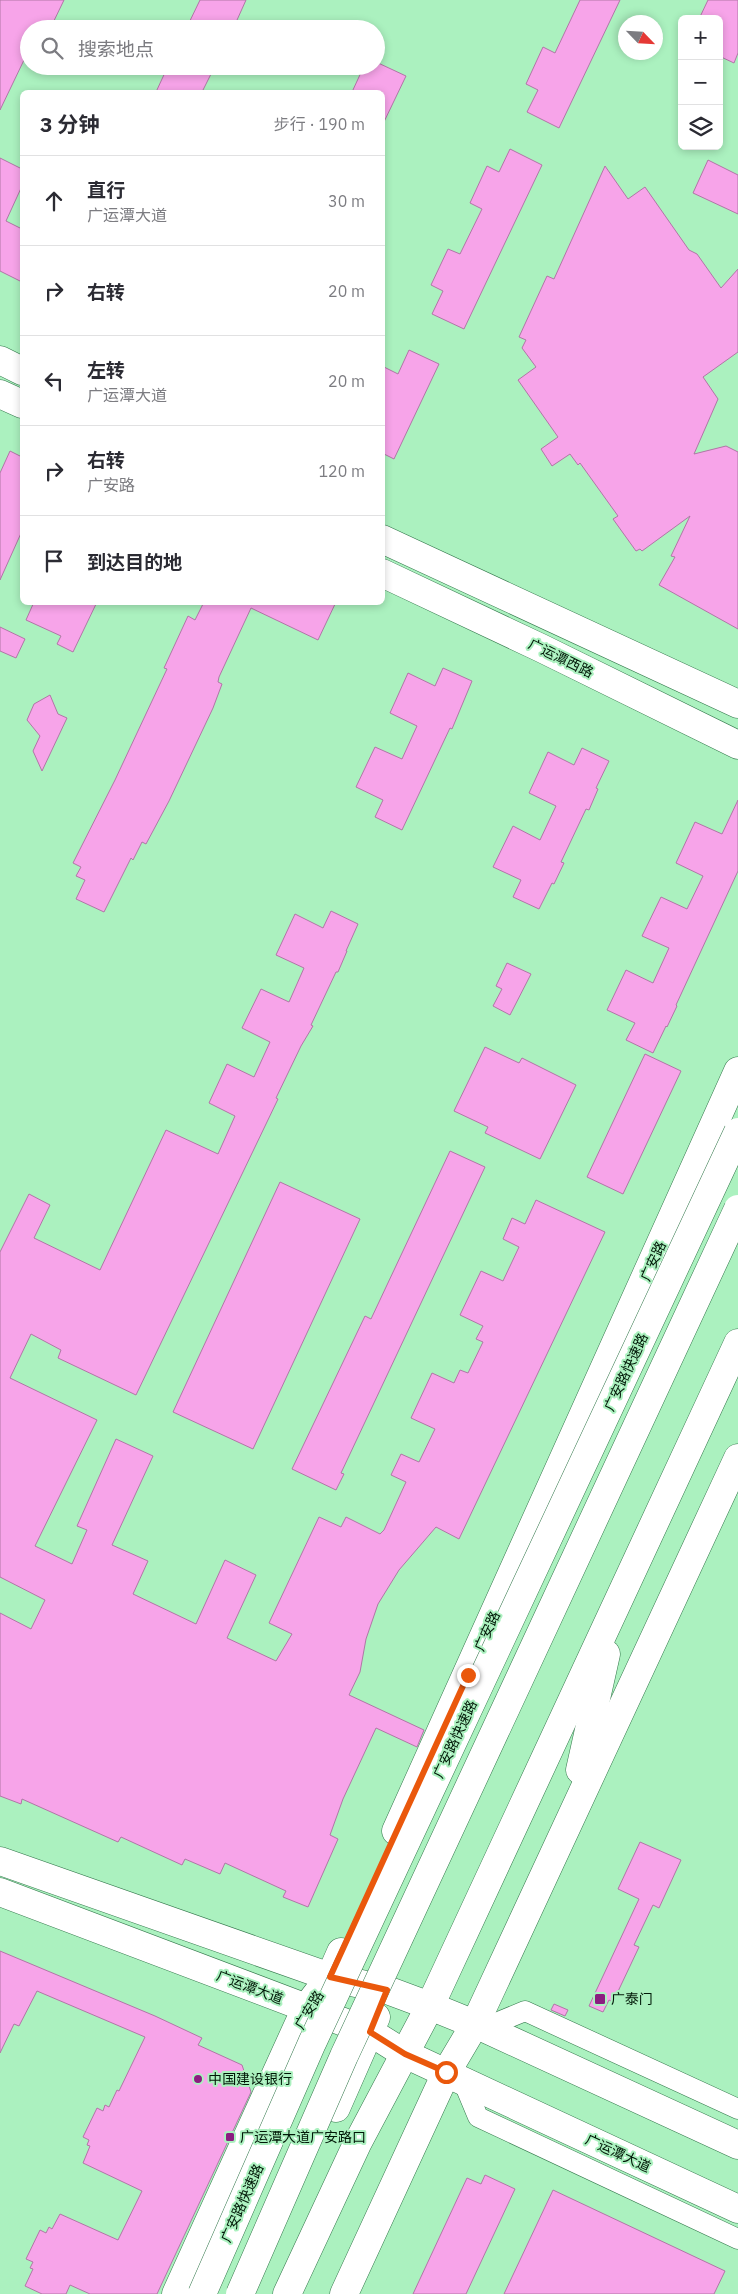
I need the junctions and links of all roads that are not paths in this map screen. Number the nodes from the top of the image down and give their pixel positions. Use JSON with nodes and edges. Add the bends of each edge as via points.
{"nodes":[{"id":1,"x":0,"y":360,"type":"edge"},
{"id":2,"x":20,"y":369,"type":"edge"},
{"id":3,"x":0,"y":394,"type":"edge"},
{"id":4,"x":20,"y":403,"type":"edge"},
{"id":5,"x":385,"y":540,"type":"edge"},
{"id":6,"x":385,"y":574,"type":"edge"},
{"id":7,"x":738,"y":704,"type":"edge"},
{"id":8,"x":738,"y":745,"type":"edge"},
{"id":9,"x":738,"y":1071,"type":"edge"},
{"id":10,"x":738,"y":1132,"type":"edge"},
{"id":11,"x":738,"y":1207,"type":"edge"},
{"id":12,"x":738,"y":1343,"type":"edge"},
{"id":13,"x":738,"y":1458,"type":"edge"},
{"id":14,"x":618,"y":1600,"type":"junction"},
{"id":15,"x":568,"y":1823,"type":"junction"},
{"id":16,"x":0,"y":1861,"type":"edge"},
{"id":17,"x":0,"y":1892,"type":"edge"},
{"id":18,"x":330,"y":1977,"type":"junction"},
{"id":19,"x":387,"y":1990,"type":"junction"},
{"id":20,"x":430,"y":2006,"type":"junction"},
{"id":21,"x":306,"y":2008,"type":"junction"},
{"id":22,"x":479,"y":2026,"type":"junction"},
{"id":23,"x":370,"y":2032,"type":"junction"},
{"id":24,"x":405,"y":2054,"type":"junction"},
{"id":25,"x":455,"y":2077,"type":"junction"},
{"id":26,"x":738,"y":2109,"type":"edge"},
{"id":27,"x":735,"y":2142,"type":"edge"},
{"id":28,"x":738,"y":2209,"type":"edge"},
{"id":29,"x":738,"y":2239,"type":"edge"},
{"id":30,"x":176,"y":2294,"type":"edge"},
{"id":31,"x":202,"y":2294,"type":"edge"},
{"id":32,"x":240,"y":2294,"type":"edge"},
{"id":33,"x":252,"y":2294,"type":"edge"},
{"id":34,"x":287,"y":2294,"type":"edge"},
{"id":35,"x":344,"y":2294,"type":"edge"}],
"edges":[{"from":1,"to":2,"type":"main road"},
{"from":3,"to":4,"type":"main road"},
{"from":5,"to":7,"type":"main road"},
{"from":6,"to":8,"type":"main road","name":"广运潭西路"},
{"from":9,"to":18,"type":"main road","name":"广安路"},
{"from":10,"to":31,"type":"main road","name":"广安路快速路","bridge":true,"via":[[312,2043]]},
{"from":11,"to":19,"type":"main road"},
{"from":11,"to":32,"type":"main road","bridge":true,"via":[[344,2056]]},
{"from":12,"to":14,"type":"main road"},
{"from":13,"to":15,"type":"main road"},
{"from":14,"to":15,"type":"main road"},
{"from":14,"to":20,"type":"main road"},
{"from":15,"to":22,"type":"main road"},
{"from":16,"to":18,"type":"main road"},
{"from":17,"to":21,"type":"main road","name":"广运潭大道"},
{"from":18,"to":19,"type":"main road"},
{"from":18,"to":21,"type":"main road","name":"广安路"},
{"from":19,"to":20,"type":"main road"},
{"from":19,"to":23,"type":"main road"},
{"from":20,"to":22,"type":"main road"},
{"from":20,"to":24,"type":"main road"},
{"from":21,"to":23,"type":"main road","name":"广运潭大道"},
{"from":21,"to":30,"type":"main road","name":"广安路"},
{"from":22,"to":25,"type":"main road"},
{"from":22,"to":26,"type":"street","via":[[525,2011]]},
{"from":22,"to":27,"type":"main road"},
{"from":23,"to":24,"type":"main road","name":"广运潭大道"},
{"from":23,"to":33,"type":"main road"},
{"from":24,"to":25,"type":"main road","name":"广运潭大道"},
{"from":24,"to":34,"type":"main road","via":[[357,2144]]},
{"from":25,"to":28,"type":"main road","name":"广运潭大道"},
{"from":25,"to":29,"type":"street","via":[[478,2117]]},
{"from":25,"to":35,"type":"main road"}]}
